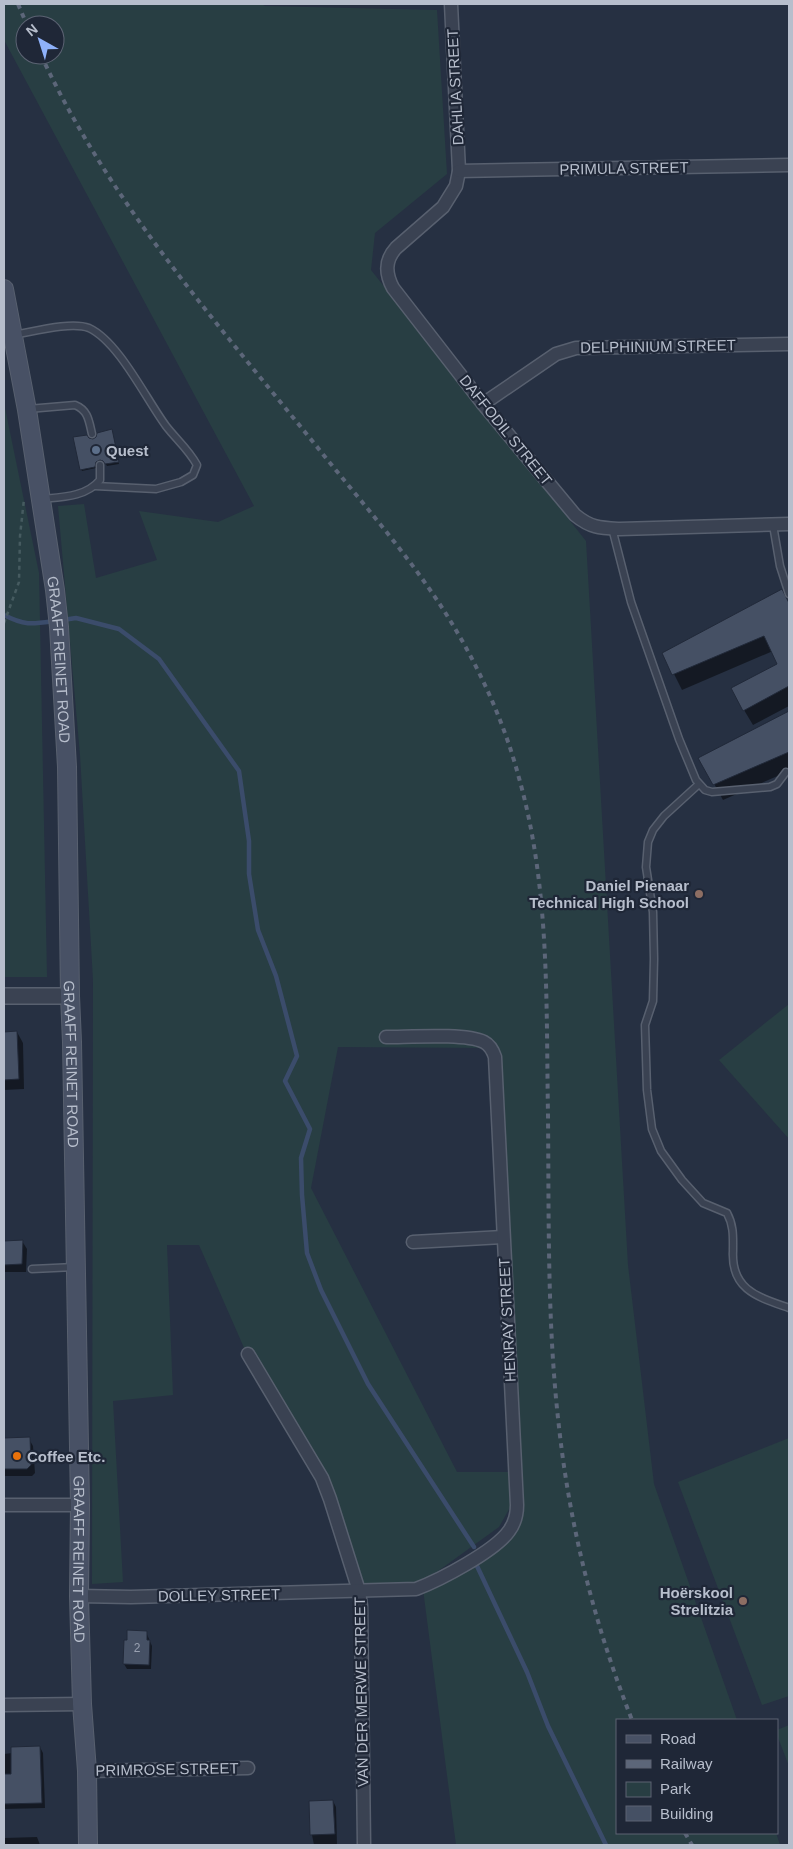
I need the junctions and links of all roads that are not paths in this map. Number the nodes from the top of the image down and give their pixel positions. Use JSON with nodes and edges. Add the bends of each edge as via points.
{"nodes":[{"id":1,"x":451,"y":4,"type":"edge"},
{"id":2,"x":789,"y":165,"type":"edge"},
{"id":3,"x":459,"y":171,"type":"junction"},
{"id":4,"x":4,"y":289,"type":"edge"},
{"id":5,"x":12,"y":336,"type":"junction"},
{"id":6,"x":789,"y":344,"type":"edge"},
{"id":7,"x":483,"y":404,"type":"junction"},
{"id":8,"x":26,"y":410,"type":"junction"},
{"id":9,"x":92,"y":434,"type":"dead end"},
{"id":10,"x":100,"y":465,"type":"dead end"},
{"id":11,"x":95,"y":486,"type":"junction"},
{"id":12,"x":32,"y":499,"type":"junction"},
{"id":13,"x":789,"y":524,"type":"edge"},
{"id":14,"x":773,"y":525,"type":"junction"},
{"id":15,"x":612,"y":528,"type":"junction"},
{"id":16,"x":789,"y":594,"type":"edge"},
{"id":17,"x":786,"y":772,"type":"dead end"},
{"id":18,"x":700,"y":784,"type":"junction"},
{"id":19,"x":4,"y":996,"type":"edge"},
{"id":20,"x":70,"y":996,"type":"junction"},
{"id":21,"x":386,"y":1037,"type":"dead end"},
{"id":22,"x":503,"y":1237,"type":"junction"},
{"id":23,"x":413,"y":1242,"type":"dead end"},
{"id":24,"x":76,"y":1267,"type":"junction"},
{"id":25,"x":32,"y":1269,"type":"dead end"},
{"id":26,"x":789,"y":1308,"type":"edge"},
{"id":27,"x":248,"y":1354,"type":"dead end"},
{"id":28,"x":4,"y":1505,"type":"edge"},
{"id":29,"x":80,"y":1505,"type":"junction"},
{"id":30,"x":359,"y":1592,"type":"junction"},
{"id":31,"x":79,"y":1596,"type":"junction"},
{"id":32,"x":82,"y":1704,"type":"junction"},
{"id":33,"x":4,"y":1705,"type":"edge"},
{"id":34,"x":248,"y":1768,"type":"dead end"},
{"id":35,"x":87,"y":1771,"type":"junction"},
{"id":36,"x":88,"y":1845,"type":"edge"},
{"id":37,"x":364,"y":1845,"type":"edge"}],
"edges":[{"from":1,"to":3,"type":"street","name":"DAHLIA STREET"},
{"from":2,"to":3,"type":"street","name":"PRIMULA STREET"},
{"from":3,"to":7,"type":"street","name":"DAFFODIL STREET","via":[[451,196],[443,207],[389,255],[387,274],[392,288]]},
{"from":4,"to":5,"type":"main road","name":"GRAAFF REINET ROAD"},
{"from":5,"to":8,"type":"main road","name":"GRAAFF REINET ROAD"},
{"from":5,"to":11,"type":"lane","via":[[68,326],[88,328],[101,336],[118,354],[166,426],[197,465],[193,475],[181,482],[156,488]]},
{"from":6,"to":7,"type":"street","name":"DELPHINIUM STREET","via":[[565,350]]},
{"from":7,"to":15,"type":"street","name":"DAFFODIL STREET","via":[[575,515],[596,528]]},
{"from":8,"to":9,"type":"lane","via":[[76,405],[88,414]]},
{"from":8,"to":12,"type":"main road","name":"GRAAFF REINET ROAD"},
{"from":10,"to":11,"type":"lane","via":[[100,480]]},
{"from":11,"to":12,"type":"lane","via":[[80,494]]},
{"from":12,"to":20,"type":"main road","name":"GRAAFF REINET ROAD","via":[[58,612],[60,635],[67,767]]},
{"from":13,"to":14,"type":"street","name":"DAFFODIL STREET"},
{"from":14,"to":15,"type":"street","name":"DAFFODIL STREET"},
{"from":14,"to":16,"type":"lane"},
{"from":15,"to":18,"type":"lane","via":[[631,602],[679,739]]},
{"from":17,"to":18,"type":"lane","via":[[777,784],[765,788],[712,792]]},
{"from":18,"to":26,"type":"lane","via":[[664,816],[648,842],[646,867],[653,912],[654,959],[652,1001],[645,1025],[652,1130],[661,1151],[682,1180],[703,1203],[727,1214],[733,1230],[732,1258],[738,1280],[759,1297]]},
{"from":19,"to":20,"type":"street"},
{"from":20,"to":24,"type":"main road","name":"GRAAFF REINET ROAD"},
{"from":21,"to":22,"type":"street","name":"HENRAY STREET","via":[[474,1039],[489,1046],[494,1054]]},
{"from":22,"to":23,"type":"street"},
{"from":22,"to":30,"type":"street","name":"HENRAY STREET","via":[[517,1505],[514,1523],[484,1552],[426,1585],[408,1590]]},
{"from":24,"to":25,"type":"lane"},
{"from":24,"to":29,"type":"main road","name":"GRAAFF REINET ROAD"},
{"from":27,"to":30,"type":"street","name":"VAN DER MERWE STREET","via":[[322,1478]]},
{"from":28,"to":29,"type":"street"},
{"from":29,"to":31,"type":"main road","name":"GRAAFF REINET ROAD"},
{"from":30,"to":31,"type":"street","name":"DOLLEY STREET"},
{"from":30,"to":37,"type":"street","name":"VAN DER MERWE STREET"},
{"from":31,"to":32,"type":"main road","name":"GRAAFF REINET ROAD"},
{"from":32,"to":33,"type":"street"},
{"from":32,"to":35,"type":"main road","name":"GRAAFF REINET ROAD"},
{"from":34,"to":35,"type":"street","name":"PRIMROSE STREET"},
{"from":35,"to":36,"type":"main road","name":"GRAAFF REINET ROAD"}]}
